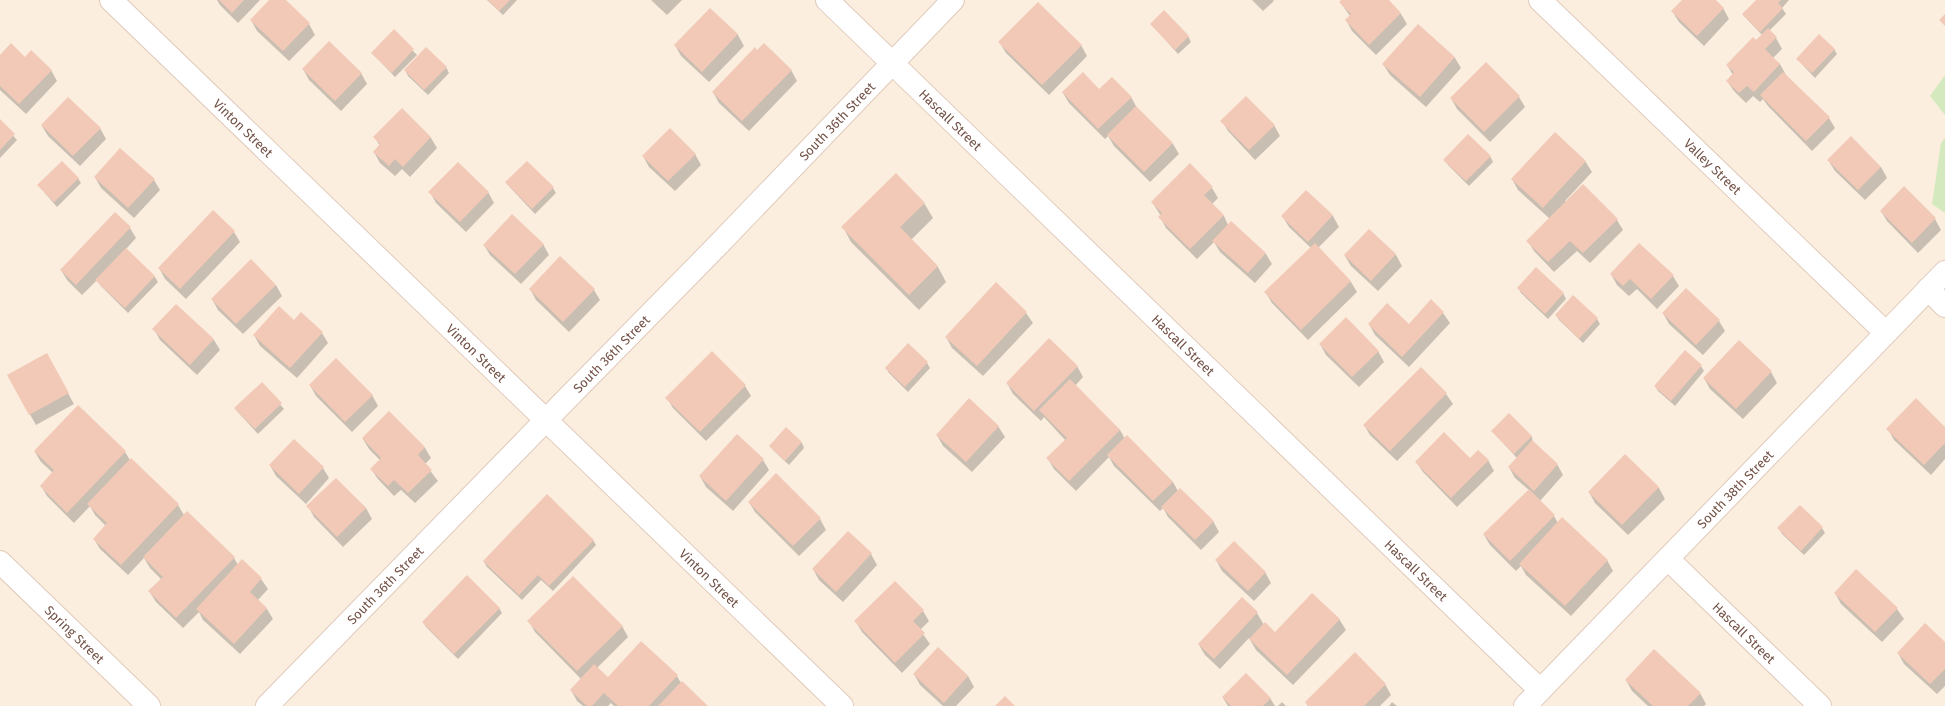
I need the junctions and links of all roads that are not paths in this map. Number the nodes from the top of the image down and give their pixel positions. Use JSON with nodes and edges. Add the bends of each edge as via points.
{"nodes":[{"id":1,"x":111,"y":0,"type":"edge"},
{"id":2,"x":827,"y":0,"type":"edge"},
{"id":3,"x":953,"y":0,"type":"edge"},
{"id":4,"x":1540,"y":0,"type":"edge"},
{"id":5,"x":892,"y":63,"type":"junction"},
{"id":6,"x":1945,"y":272,"type":"edge"},
{"id":7,"x":1928,"y":289,"type":"junction"},
{"id":8,"x":1945,"y":306,"type":"edge"},
{"id":9,"x":1885,"y":332,"type":"junction"},
{"id":10,"x":546,"y":420,"type":"junction"},
{"id":11,"x":1668,"y":559,"type":"junction"},
{"id":12,"x":0,"y":562,"type":"edge"},
{"id":13,"x":1540,"y":690,"type":"junction"},
{"id":14,"x":149,"y":706,"type":"edge"},
{"id":15,"x":268,"y":706,"type":"edge"},
{"id":16,"x":842,"y":706,"type":"edge"},
{"id":17,"x":1525,"y":706,"type":"edge"},
{"id":18,"x":1820,"y":706,"type":"edge"}],
"edges":[{"from":1,"to":10,"type":"street","name":"Vinton Street"},
{"from":2,"to":5,"type":"street","name":"Hascall Street"},
{"from":3,"to":5,"type":"street","name":"South 36th Street"},
{"from":4,"to":9,"type":"street","name":"Valley Street"},
{"from":5,"to":10,"type":"street","name":"South 36th Street"},
{"from":5,"to":13,"type":"street","name":"Hascall Street"},
{"from":6,"to":7,"type":"street","name":"South 38th Street"},
{"from":7,"to":8,"type":"street"},
{"from":7,"to":9,"type":"street","name":"South 38th Street"},
{"from":9,"to":11,"type":"street","name":"South 38th Street"},
{"from":10,"to":15,"type":"street","name":"South 36th Street"},
{"from":10,"to":16,"type":"street","name":"Vinton Street"},
{"from":11,"to":13,"type":"street","name":"South 38th Street"},
{"from":11,"to":18,"type":"street","name":"Hascall Street"},
{"from":12,"to":14,"type":"street","name":"Spring Street"},
{"from":13,"to":17,"type":"street","name":"South 38th Street"}]}
